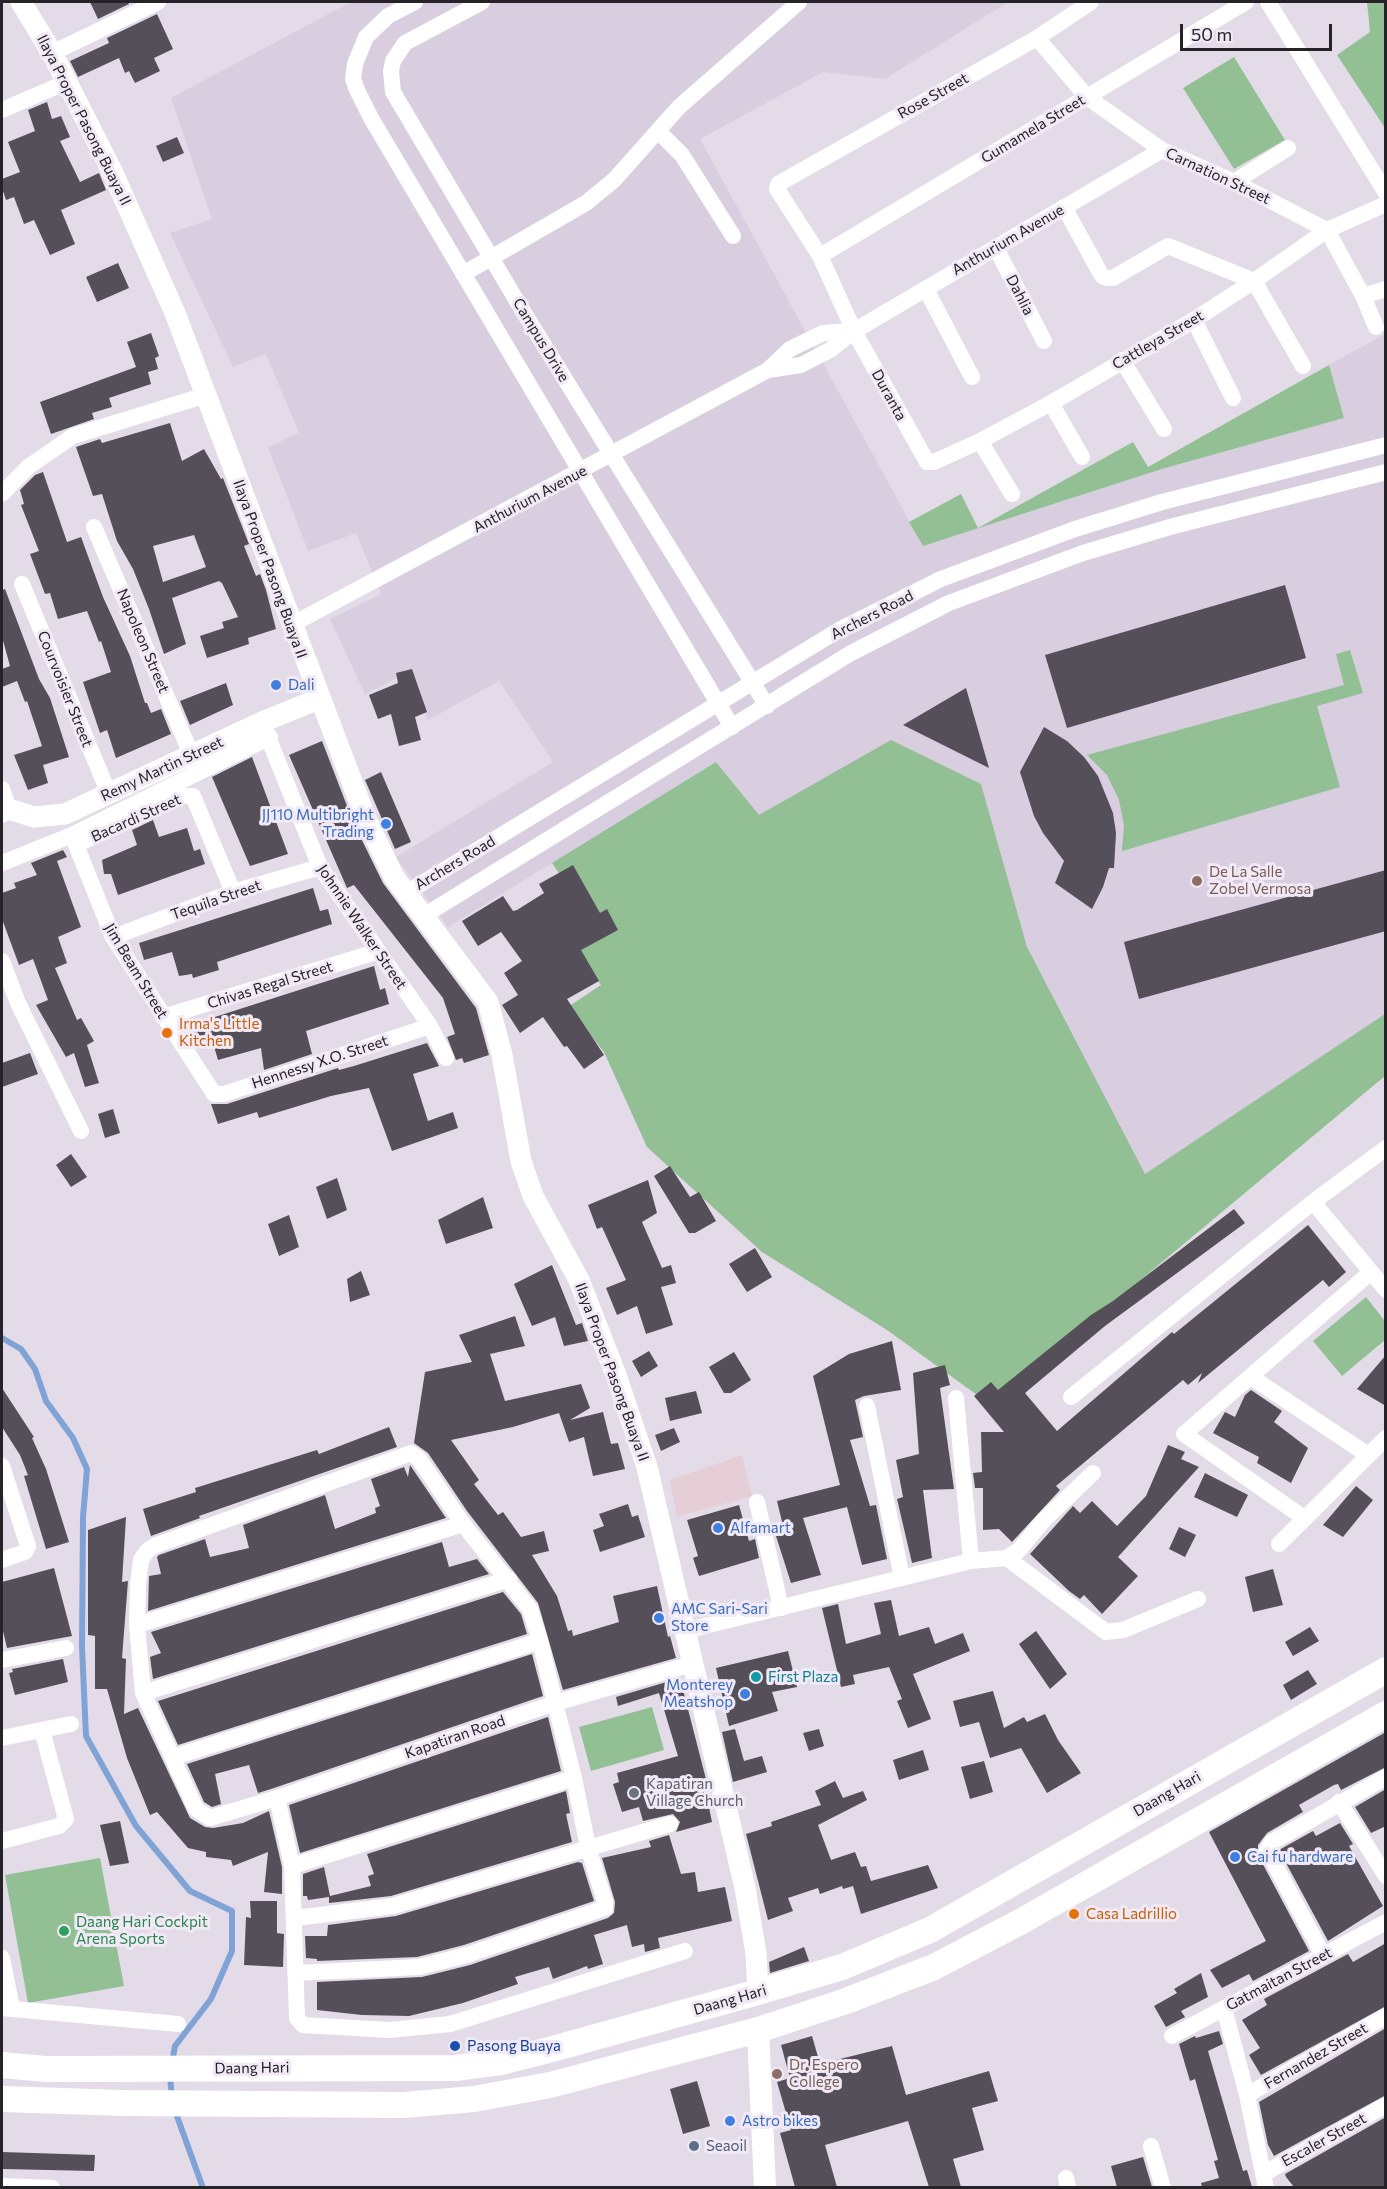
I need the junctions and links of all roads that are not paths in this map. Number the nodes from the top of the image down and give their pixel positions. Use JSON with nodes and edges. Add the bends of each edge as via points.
{"nodes":[{"id":1,"x":21,"y":2,"type":"edge"},
{"id":2,"x":158,"y":2,"type":"edge"},
{"id":3,"x":415,"y":2,"type":"edge"},
{"id":4,"x":482,"y":2,"type":"edge"},
{"id":5,"x":799,"y":2,"type":"edge"},
{"id":6,"x":1091,"y":2,"type":"edge"},
{"id":7,"x":1246,"y":2,"type":"edge"},
{"id":8,"x":1268,"y":2,"type":"edge"},
{"id":9,"x":1037,"y":38,"type":"junction"},
{"id":10,"x":52,"y":53,"type":"junction"},
{"id":11,"x":67,"y":82,"type":"junction"},
{"id":12,"x":1087,"y":96,"type":"junction"},
{"id":13,"x":2,"y":110,"type":"edge"},
{"id":14,"x":658,"y":131,"type":"junction"},
{"id":15,"x":1288,"y":148,"type":"dead end"},
{"id":16,"x":1162,"y":150,"type":"junction"},
{"id":17,"x":1234,"y":182,"type":"junction"},
{"id":18,"x":777,"y":189,"type":"joint"},
{"id":19,"x":1386,"y":194,"type":"edge"},
{"id":20,"x":1386,"y":204,"type":"edge"},
{"id":21,"x":1064,"y":207,"type":"junction"},
{"id":22,"x":1327,"y":230,"type":"junction"},
{"id":23,"x":732,"y":236,"type":"dead end"},
{"id":24,"x":996,"y":248,"type":"junction"},
{"id":25,"x":820,"y":256,"type":"junction"},
{"id":26,"x":492,"y":258,"type":"junction"},
{"id":27,"x":463,"y":274,"type":"junction"},
{"id":28,"x":1254,"y":282,"type":"junction"},
{"id":29,"x":926,"y":289,"type":"junction"},
{"id":30,"x":1386,"y":289,"type":"edge"},
{"id":31,"x":1363,"y":296,"type":"junction"},
{"id":32,"x":1194,"y":320,"type":"junction"},
{"id":33,"x":1376,"y":327,"type":"dead end"},
{"id":34,"x":854,"y":331,"type":"junction"},
{"id":35,"x":1044,"y":341,"type":"dead end"},
{"id":36,"x":1122,"y":360,"type":"junction"},
{"id":37,"x":1303,"y":366,"type":"dead end"},
{"id":38,"x":972,"y":377,"type":"dead end"},
{"id":39,"x":206,"y":395,"type":"junction"},
{"id":40,"x":1233,"y":398,"type":"dead end"},
{"id":41,"x":1050,"y":403,"type":"junction"},
{"id":42,"x":1164,"y":429,"type":"dead end"},
{"id":43,"x":980,"y":441,"type":"junction"},
{"id":44,"x":1386,"y":445,"type":"edge"},
{"id":45,"x":612,"y":456,"type":"junction"},
{"id":46,"x":1082,"y":457,"type":"dead end"},
{"id":47,"x":924,"y":459,"type":"joint"},
{"id":48,"x":582,"y":472,"type":"junction"},
{"id":49,"x":1386,"y":472,"type":"edge"},
{"id":50,"x":2,"y":494,"type":"edge"},
{"id":51,"x":1012,"y":494,"type":"dead end"},
{"id":52,"x":94,"y":526,"type":"dead end"},
{"id":53,"x":22,"y":584,"type":"dead end"},
{"id":54,"x":291,"y":625,"type":"junction"},
{"id":55,"x":752,"y":683,"type":"junction"},
{"id":56,"x":319,"y":699,"type":"junction"},
{"id":57,"x":718,"y":703,"type":"junction"},
{"id":58,"x":767,"y":706,"type":"junction"},
{"id":59,"x":732,"y":727,"type":"junction"},
{"id":60,"x":266,"y":730,"type":"junction"},
{"id":61,"x":192,"y":756,"type":"junction"},
{"id":62,"x":2,"y":789,"type":"edge"},
{"id":63,"x":109,"y":794,"type":"junction"},
{"id":64,"x":5,"y":810,"type":"edge"},
{"id":65,"x":74,"y":840,"type":"junction"},
{"id":66,"x":2,"y":863,"type":"edge"},
{"id":67,"x":320,"y":867,"type":"junction"},
{"id":68,"x":233,"y":892,"type":"junction"},
{"id":69,"x":406,"y":893,"type":"junction"},
{"id":70,"x":425,"y":915,"type":"junction"},
{"id":71,"x":112,"y":937,"type":"junction"},
{"id":72,"x":376,"y":952,"type":"junction"},
{"id":73,"x":2,"y":961,"type":"edge"},
{"id":74,"x":164,"y":1017,"type":"junction"},
{"id":75,"x":430,"y":1026,"type":"junction"},
{"id":76,"x":446,"y":1058,"type":"dead end"},
{"id":77,"x":211,"y":1090,"type":"joint"},
{"id":78,"x":81,"y":1131,"type":"dead end"},
{"id":79,"x":1386,"y":1148,"type":"edge"},
{"id":80,"x":1313,"y":1202,"type":"junction"},
{"id":81,"x":1371,"y":1272,"type":"junction"},
{"id":82,"x":1386,"y":1290,"type":"edge"},
{"id":83,"x":1251,"y":1377,"type":"junction"},
{"id":84,"x":1071,"y":1397,"type":"dead end"},
{"id":85,"x":956,"y":1398,"type":"dead end"},
{"id":86,"x":867,"y":1406,"type":"dead end"},
{"id":87,"x":1386,"y":1438,"type":"edge"},
{"id":88,"x":1368,"y":1455,"type":"junction"},
{"id":89,"x":2,"y":1469,"type":"edge"},
{"id":90,"x":1093,"y":1473,"type":"dead end"},
{"id":91,"x":757,"y":1502,"type":"dead end"},
{"id":92,"x":1304,"y":1518,"type":"junction"},
{"id":93,"x":464,"y":1524,"type":"junction"},
{"id":94,"x":1280,"y":1544,"type":"dead end"},
{"id":95,"x":1007,"y":1558,"type":"junction"},
{"id":96,"x":2,"y":1560,"type":"edge"},
{"id":97,"x":971,"y":1562,"type":"junction"},
{"id":98,"x":902,"y":1578,"type":"junction"},
{"id":99,"x":509,"y":1579,"type":"junction"},
{"id":100,"x":1198,"y":1599,"type":"dead end"},
{"id":101,"x":780,"y":1608,"type":"junction"},
{"id":102,"x":136,"y":1625,"type":"junction"},
{"id":103,"x":684,"y":1631,"type":"junction"},
{"id":104,"x":540,"y":1641,"type":"junction"},
{"id":105,"x":66,"y":1648,"type":"dead end"},
{"id":106,"x":2,"y":1660,"type":"edge"},
{"id":107,"x":692,"y":1664,"type":"junction"},
{"id":108,"x":1386,"y":1670,"type":"edge"},
{"id":109,"x":143,"y":1693,"type":"junction"},
{"id":110,"x":555,"y":1703,"type":"junction"},
{"id":111,"x":1386,"y":1714,"type":"edge"},
{"id":112,"x":71,"y":1724,"type":"dead end"},
{"id":113,"x":42,"y":1730,"type":"junction"},
{"id":114,"x":2,"y":1738,"type":"edge"},
{"id":115,"x":174,"y":1757,"type":"junction"},
{"id":116,"x":1386,"y":1777,"type":"edge"},
{"id":117,"x":574,"y":1778,"type":"junction"},
{"id":118,"x":277,"y":1798,"type":"junction"},
{"id":119,"x":1340,"y":1802,"type":"junction"},
{"id":120,"x":670,"y":1824,"type":"dead end"},
{"id":121,"x":2,"y":1841,"type":"edge"},
{"id":122,"x":588,"y":1847,"type":"junction"},
{"id":123,"x":292,"y":1866,"type":"junction"},
{"id":124,"x":1386,"y":1876,"type":"edge"},
{"id":125,"x":296,"y":1918,"type":"junction"},
{"id":126,"x":1386,"y":1922,"type":"edge"},
{"id":127,"x":685,"y":1951,"type":"dead end"},
{"id":128,"x":1323,"y":1955,"type":"junction"},
{"id":129,"x":2,"y":1958,"type":"edge"},
{"id":130,"x":295,"y":1973,"type":"junction"},
{"id":131,"x":758,"y":1992,"type":"junction"},
{"id":132,"x":7,"y":2008,"type":"edge"},
{"id":133,"x":1224,"y":2008,"type":"junction"},
{"id":134,"x":1386,"y":2016,"type":"edge"},
{"id":135,"x":178,"y":2024,"type":"dead end"},
{"id":136,"x":758,"y":2030,"type":"junction"},
{"id":137,"x":1172,"y":2036,"type":"dead end"},
{"id":138,"x":2,"y":2065,"type":"edge"},
{"id":139,"x":1247,"y":2096,"type":"junction"},
{"id":140,"x":2,"y":2099,"type":"edge"},
{"id":141,"x":1386,"y":2105,"type":"edge"},
{"id":142,"x":1151,"y":2146,"type":"dead end"},
{"id":143,"x":1264,"y":2181,"type":"edge"},
{"id":144,"x":2,"y":2186,"type":"edge"},
{"id":145,"x":52,"y":2187,"type":"edge"},
{"id":146,"x":765,"y":2187,"type":"edge"},
{"id":147,"x":1163,"y":2187,"type":"edge"}],
"edges":[{"from":1,"to":10,"type":"street","name":"Ilaya Proper Pasong Buaya II"},
{"from":2,"to":10,"type":"street"},
{"from":3,"to":27,"type":"street","via":[[388,16],[366,37],[353,79],[371,118]]},
{"from":4,"to":26,"type":"street","name":"Campus Drive","via":[[405,43],[393,61],[391,81],[393,92]]},
{"from":5,"to":14,"type":"street","via":[[679,107]]},
{"from":6,"to":9,"type":"street","name":"Rose Street"},
{"from":7,"to":12,"type":"street","name":"Gumamela Street"},
{"from":8,"to":19,"type":"street"},
{"from":9,"to":12,"type":"street","name":"Carnation Street"},
{"from":9,"to":18,"type":"street","name":"Rose Street","via":[[783,179]]},
{"from":10,"to":11,"type":"street","name":"Ilaya Proper Pasong Buaya II"},
{"from":11,"to":13,"type":"street"},
{"from":11,"to":39,"type":"street","name":"Ilaya Proper Pasong Buaya II","via":[[112,171],[175,313]]},
{"from":12,"to":16,"type":"street","name":"Carnation Street"},
{"from":12,"to":25,"type":"street","name":"Gumamela Street"},
{"from":14,"to":23,"type":"street","via":[[682,155]]},
{"from":14,"to":26,"type":"street","via":[[614,180],[586,203]]},
{"from":15,"to":17,"type":"street"},
{"from":16,"to":17,"type":"street","name":"Carnation Street"},
{"from":16,"to":21,"type":"street","name":"Anthurium Avenue"},
{"from":17,"to":22,"type":"street","name":"Carnation Street"},
{"from":18,"to":25,"type":"street","name":"Duranta"},
{"from":20,"to":22,"type":"street","name":"Cattleya Street"},
{"from":21,"to":24,"type":"street","name":"Anthurium Avenue"},
{"from":21,"to":28,"type":"street","via":[[1102,276],[1107,278],[1168,246]]},
{"from":22,"to":28,"type":"street","name":"Cattleya Street"},
{"from":22,"to":31,"type":"street"},
{"from":24,"to":29,"type":"street","name":"Anthurium Avenue"},
{"from":24,"to":35,"type":"street","name":"Dahlia"},
{"from":25,"to":34,"type":"street","name":"Duranta"},
{"from":26,"to":27,"type":"street"},
{"from":26,"to":45,"type":"street","name":"Campus Drive"},
{"from":27,"to":48,"type":"street"},
{"from":28,"to":32,"type":"street","name":"Cattleya Street"},
{"from":28,"to":37,"type":"street"},
{"from":29,"to":34,"type":"street","name":"Anthurium Avenue"},
{"from":29,"to":38,"type":"street"},
{"from":30,"to":31,"type":"street"},
{"from":31,"to":33,"type":"street"},
{"from":32,"to":36,"type":"street","name":"Cattleya Street"},
{"from":32,"to":40,"type":"street"},
{"from":34,"to":45,"type":"street","name":"Anthurium Avenue","via":[[830,350],[801,365],[768,370]]},
{"from":34,"to":47,"type":"street","name":"Duranta"},
{"from":36,"to":41,"type":"street","name":"Cattleya Street"},
{"from":36,"to":42,"type":"street"},
{"from":39,"to":50,"type":"street","via":[[73,436],[28,468]]},
{"from":39,"to":54,"type":"street","name":"Ilaya Proper Pasong Buaya II"},
{"from":41,"to":43,"type":"street","name":"Cattleya Street"},
{"from":41,"to":46,"type":"street"},
{"from":43,"to":47,"type":"street","name":"Cattleya Street","via":[[934,462]]},
{"from":43,"to":51,"type":"street"},
{"from":44,"to":55,"type":"street","name":"Archers Road","via":[[1162,502],[1075,529],[942,579],[839,630]]},
{"from":45,"to":48,"type":"street","name":"Anthurium Avenue"},
{"from":45,"to":55,"type":"street","name":"Campus Drive"},
{"from":48,"to":54,"type":"street","name":"Anthurium Avenue"},
{"from":48,"to":57,"type":"street"},
{"from":49,"to":58,"type":"street","name":"Archers Road","via":[[1094,549],[949,603],[850,653]]},
{"from":52,"to":61,"type":"street","name":"Napoleon Street"},
{"from":53,"to":63,"type":"street","name":"Courvoisier Street"},
{"from":54,"to":56,"type":"street","name":"Ilaya Proper Pasong Buaya II"},
{"from":55,"to":57,"type":"street","name":"Archers Road"},
{"from":55,"to":58,"type":"street","name":"Campus Drive"},
{"from":56,"to":60,"type":"street","name":"Remy Martin Street"},
{"from":56,"to":69,"type":"street","name":"Ilaya Proper Pasong Buaya II","via":[[366,819]]},
{"from":57,"to":59,"type":"street"},
{"from":57,"to":69,"type":"street","name":"Archers Road"},
{"from":58,"to":59,"type":"street","name":"Archers Road"},
{"from":59,"to":70,"type":"street","name":"Archers Road"},
{"from":60,"to":61,"type":"street","name":"Remy Martin Street"},
{"from":60,"to":65,"type":"street"},
{"from":60,"to":67,"type":"street","name":"Johnnie Walker Street"},
{"from":61,"to":63,"type":"street","name":"Remy Martin Street"},
{"from":62,"to":64,"type":"street"},
{"from":63,"to":64,"type":"street","name":"Remy Martin Street","via":[[66,814],[34,817]]},
{"from":65,"to":66,"type":"street"},
{"from":65,"to":68,"type":"street","name":"Bacardi Street","via":[[181,796],[193,796]]},
{"from":65,"to":71,"type":"street","name":"Jim Beam Street"},
{"from":67,"to":68,"type":"street","name":"Tequila Street"},
{"from":67,"to":72,"type":"street","name":"Johnnie Walker Street"},
{"from":68,"to":71,"type":"street","name":"Tequila Street"},
{"from":69,"to":70,"type":"street","name":"Ilaya Proper Pasong Buaya II"},
{"from":70,"to":103,"type":"street","name":"Ilaya Proper Pasong Buaya II","via":[[488,1002],[521,1161],[533,1196],[579,1280],[616,1375],[647,1467]]},
{"from":71,"to":74,"type":"street","name":"Jim Beam Street"},
{"from":72,"to":74,"type":"street","name":"Chivas Regal Street"},
{"from":72,"to":75,"type":"street","name":"Johnnie Walker Street"},
{"from":73,"to":78,"type":"street","via":[[18,1003]]},
{"from":74,"to":77,"type":"street","name":"Jim Beam Street"},
{"from":75,"to":76,"type":"street","name":"Johnnie Walker Street"},
{"from":75,"to":77,"type":"street","name":"Hennessy X.O. Street","via":[[225,1094],[214,1094]]},
{"from":79,"to":80,"type":"street"},
{"from":80,"to":81,"type":"street"},
{"from":80,"to":84,"type":"street"},
{"from":81,"to":82,"type":"street"},
{"from":81,"to":83,"type":"street"},
{"from":83,"to":88,"type":"street"},
{"from":83,"to":92,"type":"street","via":[[1184,1434]]},
{"from":85,"to":97,"type":"street"},
{"from":86,"to":98,"type":"street"},
{"from":87,"to":88,"type":"street"},
{"from":88,"to":92,"type":"street"},
{"from":89,"to":96,"type":"street","via":[[28,1550]]},
{"from":90,"to":95,"type":"street"},
{"from":91,"to":101,"type":"street"},
{"from":92,"to":94,"type":"street"},
{"from":93,"to":99,"type":"street"},
{"from":93,"to":102,"type":"street"},
{"from":93,"to":102,"type":"street","via":[[419,1459],[406,1454],[154,1546],[141,1560]]},
{"from":95,"to":97,"type":"street"},
{"from":95,"to":100,"type":"street","via":[[1106,1632],[1123,1630]]},
{"from":97,"to":98,"type":"street"},
{"from":98,"to":101,"type":"street"},
{"from":99,"to":104,"type":"street","via":[[530,1609]]},
{"from":99,"to":109,"type":"street"},
{"from":101,"to":103,"type":"street"},
{"from":102,"to":109,"type":"street"},
{"from":103,"to":107,"type":"street","name":"Ilaya Proper Pasong Buaya II"},
{"from":104,"to":110,"type":"street"},
{"from":104,"to":115,"type":"street"},
{"from":105,"to":106,"type":"street"},
{"from":107,"to":110,"type":"street","name":"Kapatiran Road"},
{"from":107,"to":131,"type":"street","name":"Ilaya Proper Pasong Buaya II","via":[[745,1888]]},
{"from":108,"to":131,"type":"main road","name":"Daang Hari","via":[[930,1930],[842,1967]]},
{"from":109,"to":115,"type":"street"},
{"from":110,"to":117,"type":"street"},
{"from":110,"to":118,"type":"street","name":"Kapatiran Road"},
{"from":111,"to":136,"type":"main road","via":[[934,1967]]},
{"from":112,"to":113,"type":"street"},
{"from":113,"to":114,"type":"street"},
{"from":113,"to":121,"type":"street","via":[[66,1819],[60,1826]]},
{"from":115,"to":118,"type":"street","name":"Kapatiran Road","via":[[196,1809],[210,1818]]},
{"from":116,"to":119,"type":"street"},
{"from":117,"to":122,"type":"street"},
{"from":117,"to":123,"type":"street"},
{"from":118,"to":123,"type":"street"},
{"from":119,"to":124,"type":"street"},
{"from":119,"to":128,"type":"street","via":[[1272,1842],[1267,1850]]},
{"from":120,"to":122,"type":"street"},
{"from":122,"to":125,"type":"street","via":[[393,1906]]},
{"from":122,"to":130,"type":"street","via":[[605,1902],[601,1910],[419,1967]]},
{"from":123,"to":125,"type":"street"},
{"from":125,"to":130,"type":"street"},
{"from":126,"to":128,"type":"street","name":"Gatmaitan Street"},
{"from":127,"to":130,"type":"street","via":[[450,2024],[416,2029],[303,2025],[297,2018]]},
{"from":128,"to":133,"type":"street","name":"Gatmaitan Street"},
{"from":129,"to":132,"type":"street"},
{"from":131,"to":138,"type":"main road","name":"Daang Hari","via":[[501,2062],[456,2068],[46,2069]]},
{"from":132,"to":135,"type":"street"},
{"from":133,"to":137,"type":"street","name":"Gatmaitan Street"},
{"from":133,"to":139,"type":"street"},
{"from":134,"to":139,"type":"street","name":"Fernandez Street"},
{"from":136,"to":140,"type":"main road","via":[[550,2085],[474,2099],[404,2105]]},
{"from":136,"to":146,"type":"main road"},
{"from":139,"to":143,"type":"street"},
{"from":141,"to":143,"type":"street","name":"Escaler Street"},
{"from":142,"to":147,"type":"street"},
{"from":144,"to":145,"type":"street"}]}
